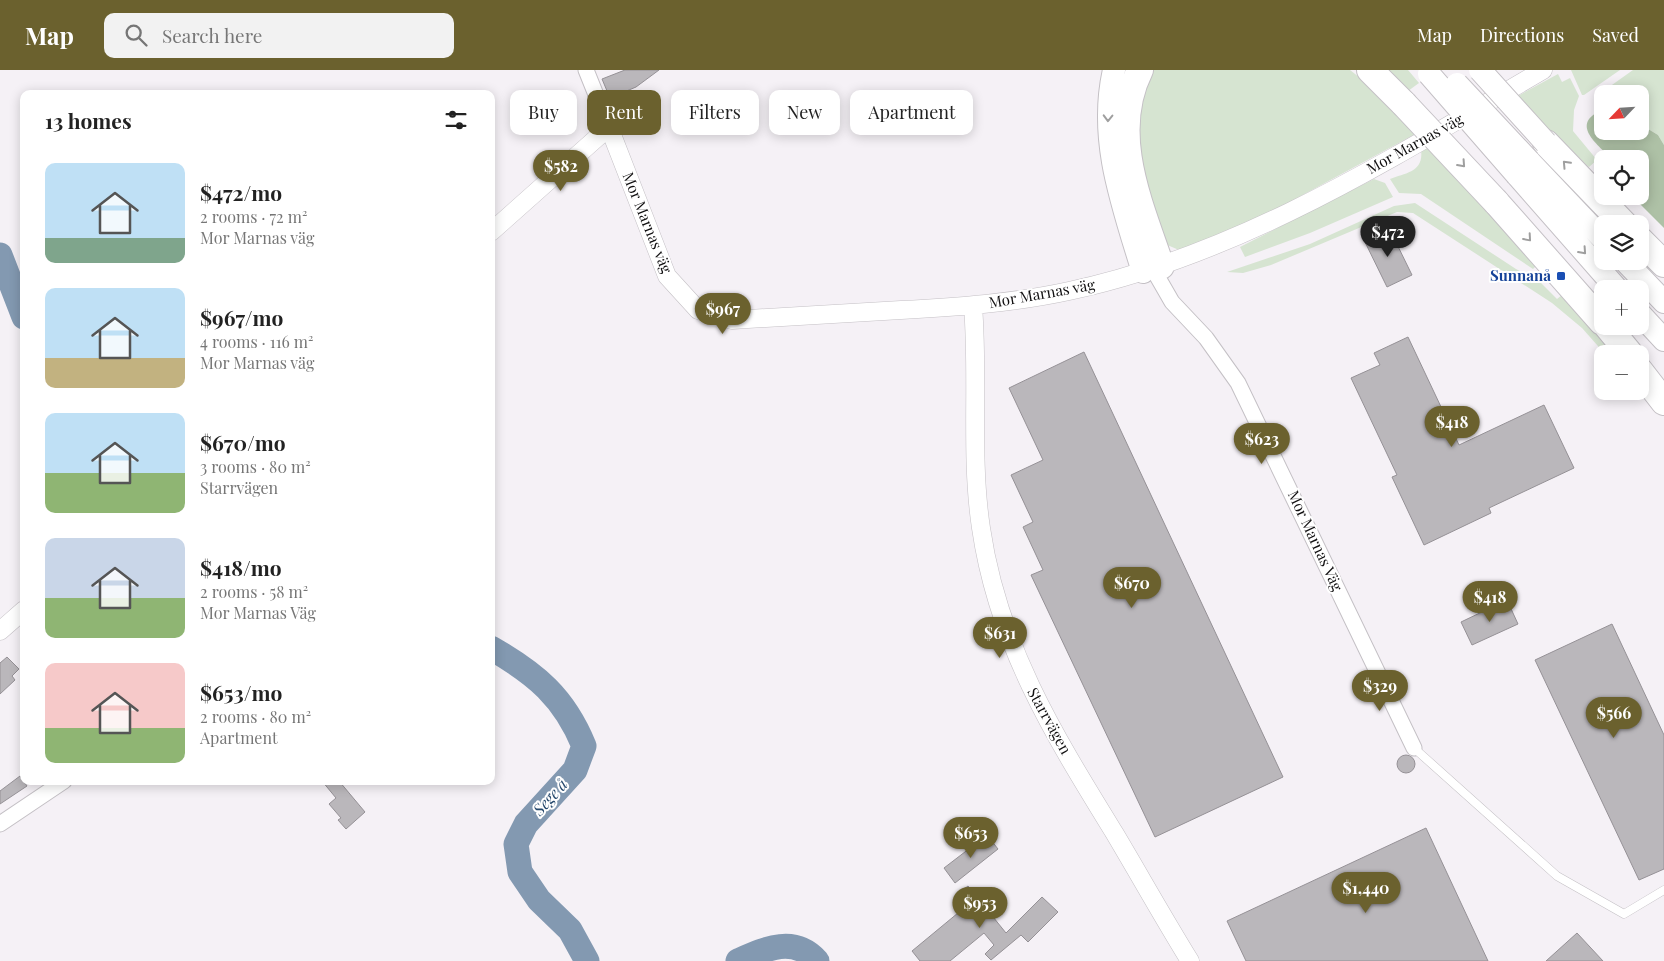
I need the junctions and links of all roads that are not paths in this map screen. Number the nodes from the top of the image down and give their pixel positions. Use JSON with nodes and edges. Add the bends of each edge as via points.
{"nodes":[{"id":1,"x":586,"y":70,"type":"edge"},
{"id":2,"x":1114,"y":70,"type":"edge"},
{"id":3,"x":1140,"y":70,"type":"edge"},
{"id":4,"x":1362,"y":70,"type":"edge"},
{"id":5,"x":1370,"y":70,"type":"edge"},
{"id":6,"x":1480,"y":70,"type":"edge"},
{"id":7,"x":1543,"y":70,"type":"edge"},
{"id":8,"x":1433,"y":71,"type":"edge"},
{"id":9,"x":594,"y":90,"type":"edge"},
{"id":10,"x":1397,"y":97,"type":"junction"},
{"id":11,"x":601,"y":135,"type":"edge"},
{"id":12,"x":612,"y":135,"type":"edge"},
{"id":13,"x":1531,"y":160,"type":"junction"},
{"id":14,"x":1611,"y":215,"type":"edge"},
{"id":15,"x":495,"y":228,"type":"edge"},
{"id":16,"x":1594,"y":229,"type":"edge"},
{"id":17,"x":1649,"y":249,"type":"edge"},
{"id":18,"x":1664,"y":264,"type":"edge"},
{"id":19,"x":1152,"y":269,"type":"junction"},
{"id":20,"x":1634,"y":270,"type":"edge"},
{"id":21,"x":1611,"y":280,"type":"edge"},
{"id":22,"x":1664,"y":302,"type":"edge"},
{"id":23,"x":973,"y":306,"type":"junction"},
{"id":24,"x":1594,"y":312,"type":"edge"},
{"id":25,"x":1649,"y":324,"type":"edge"},
{"id":26,"x":1614,"y":335,"type":"edge"},
{"id":27,"x":1664,"y":340,"type":"edge"},
{"id":28,"x":1622,"y":345,"type":"edge"},
{"id":29,"x":1649,"y":376,"type":"edge"},
{"id":30,"x":1649,"y":383,"type":"edge"},
{"id":31,"x":1664,"y":393,"type":"edge"},
{"id":32,"x":1664,"y":402,"type":"edge"},
{"id":33,"x":20,"y":614,"type":"edge"},
{"id":34,"x":0,"y":631,"type":"edge"},
{"id":35,"x":1414,"y":748,"type":"joint"},
{"id":36,"x":58,"y":785,"type":"edge"},
{"id":37,"x":0,"y":824,"type":"edge"},
{"id":38,"x":1664,"y":890,"type":"edge"},
{"id":39,"x":1190,"y":961,"type":"edge"}],
"edges":[{"from":1,"to":9,"type":"street"},
{"from":2,"to":19,"type":"main road","one_way":true,"via":[[1109,97],[1109,145],[1117,182]]},
{"from":3,"to":19,"type":"highway","via":[[1128,104],[1128,151]]},
{"from":4,"to":10,"type":"highway"},
{"from":5,"to":10,"type":"highway"},
{"from":6,"to":13,"type":"main road","bridge":true},
{"from":7,"to":19,"type":"street","name":"Mor Marnas väg","via":[[1310,202],[1236,238]]},
{"from":8,"to":13,"type":"main road","bridge":true},
{"from":10,"to":24,"type":"highway","one_way":true,"bridge":true},
{"from":11,"to":15,"type":"street"},
{"from":12,"to":23,"type":"street","name":"Mor Marnas väg","via":[[666,276],[698,310],[732,320]]},
{"from":14,"to":13,"type":"highway","one_way":true},
{"from":13,"to":16,"type":"main road"},
{"from":13,"to":21,"type":"main road","one_way":true},
{"from":17,"to":18,"type":"highway"},
{"from":19,"to":23,"type":"street","name":"Mor Marnas väg","via":[[1067,292]]},
{"from":19,"to":35,"type":"street","name":"Mor Marnas Väg","via":[[1172,302],[1215,349],[1238,383]]},
{"from":20,"to":22,"type":"main road"},
{"from":23,"to":39,"type":"street","name":"Starrvägen","via":[[975,440],[981,528],[1004,625],[1040,708]]},
{"from":25,"to":27,"type":"main road"},
{"from":26,"to":28,"type":"highway"},
{"from":29,"to":31,"type":"highway"},
{"from":30,"to":32,"type":"highway"},
{"from":33,"to":34,"type":"street"},
{"from":35,"to":38,"type":"lane","via":[[1557,876],[1624,914]]},
{"from":36,"to":37,"type":"street"}]}
